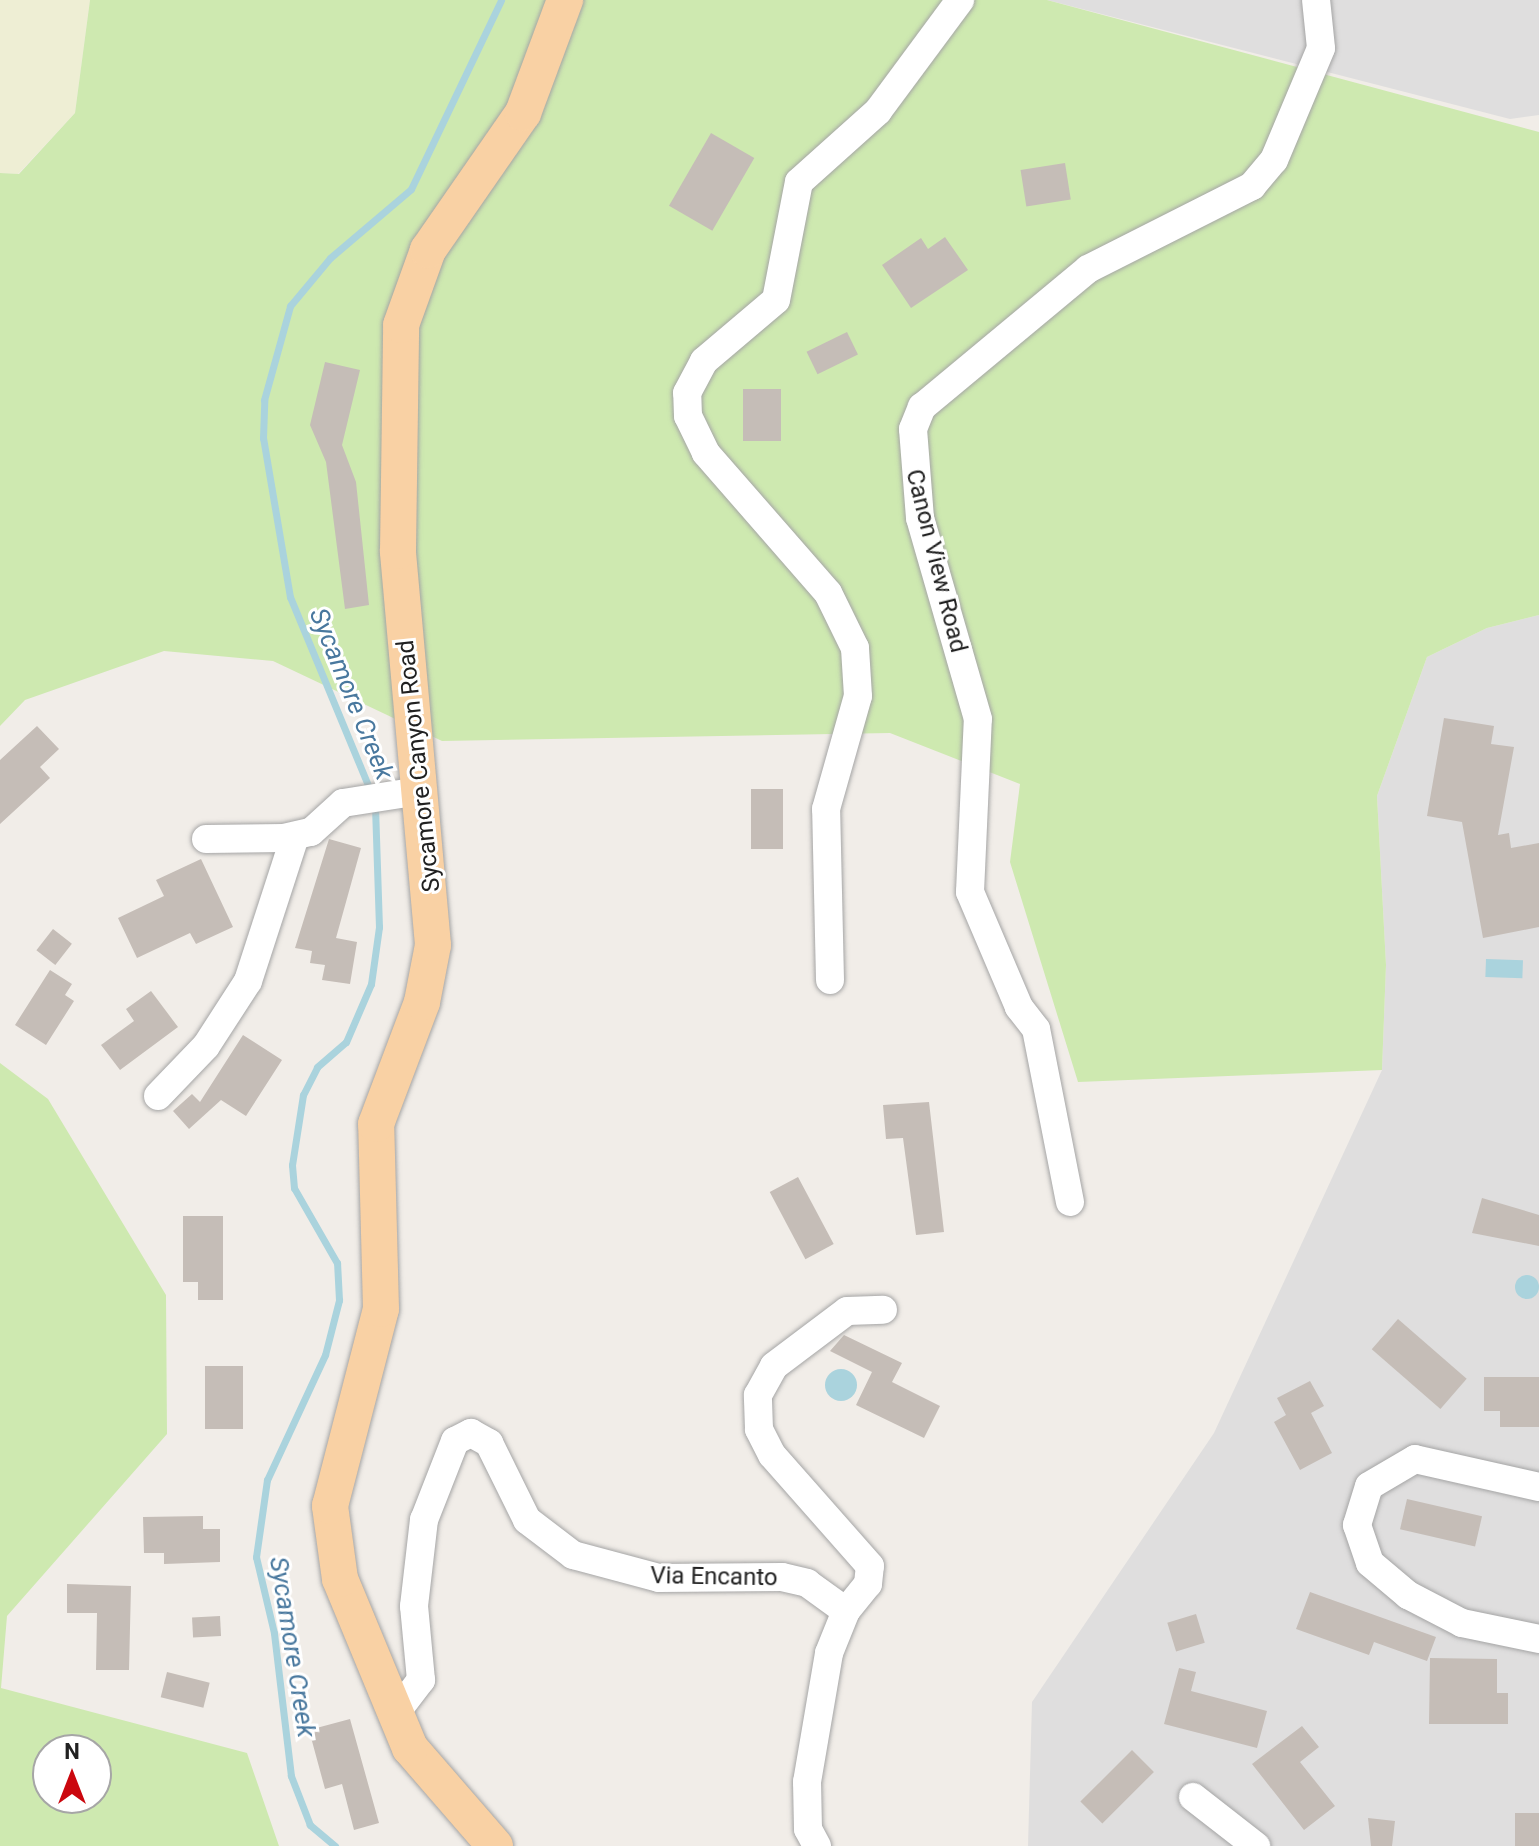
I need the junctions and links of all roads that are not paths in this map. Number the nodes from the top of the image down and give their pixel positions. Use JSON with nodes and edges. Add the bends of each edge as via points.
{"nodes":[{"id":1,"x":565,"y":0,"type":"edge"},
{"id":2,"x":960,"y":0,"type":"edge"},
{"id":3,"x":1316,"y":0,"type":"edge"},
{"id":4,"x":410,"y":792,"type":"junction"},
{"id":5,"x":295,"y":836,"type":"junction"},
{"id":6,"x":206,"y":839,"type":"dead end"},
{"id":7,"x":830,"y":980,"type":"dead end"},
{"id":8,"x":158,"y":1096,"type":"dead end"},
{"id":9,"x":1070,"y":1202,"type":"dead end"},
{"id":10,"x":883,"y":1310,"type":"dead end"},
{"id":11,"x":1539,"y":1487,"type":"edge"},
{"id":12,"x":846,"y":1611,"type":"junction"},
{"id":13,"x":1539,"y":1639,"type":"edge"},
{"id":14,"x":395,"y":1714,"type":"junction"},
{"id":15,"x":1193,"y":1797,"type":"dead end"},
{"id":16,"x":495,"y":1846,"type":"edge"},
{"id":17,"x":817,"y":1846,"type":"edge"},
{"id":18,"x":1256,"y":1846,"type":"edge"}],
"edges":[{"from":1,"to":4,"type":"main road","name":"Sycamore Canyon Road","via":[[523,113],[428,250],[401,325],[398,551]]},
{"from":2,"to":7,"type":"street","via":[[878,111],[799,182],[776,300],[704,361],[687,393],[688,416],[706,453],[828,593],[855,648],[858,696],[826,809]]},
{"from":3,"to":9,"type":"street","name":"Canon View Road","via":[[1321,48],[1274,160],[1252,186],[1204,215],[1088,269],[922,407],[913,429],[920,518],[978,719],[970,892],[1019,1007],[1036,1029]]},
{"from":4,"to":5,"type":"street","via":[[363,797]]},
{"from":4,"to":14,"type":"main road","name":"Sycamore Canyon Road","via":[[433,906],[431,960],[376,1124],[381,1309],[330,1506],[340,1579]]},
{"from":5,"to":6,"type":"street"},
{"from":5,"to":8,"type":"street","via":[[248,981],[206,1046]]},
{"from":10,"to":12,"type":"street","via":[[847,1311],[774,1366],[758,1395],[759,1429],[772,1455],[870,1566],[868,1584]]},
{"from":11,"to":13,"type":"street","via":[[1415,1459],[1369,1486],[1357,1525],[1370,1563],[1408,1595],[1462,1623]]},
{"from":12,"to":14,"type":"street","name":"Via Encanto","via":[[807,1583],[782,1577],[659,1578],[573,1555],[527,1520],[489,1443],[471,1433],[455,1441],[424,1520],[414,1606],[421,1680]]},
{"from":12,"to":17,"type":"street","via":[[829,1653],[807,1782],[808,1829]]},
{"from":14,"to":16,"type":"main road","name":"Sycamore Canyon Road","via":[[417,1761]]},
{"from":15,"to":18,"type":"street"}]}
